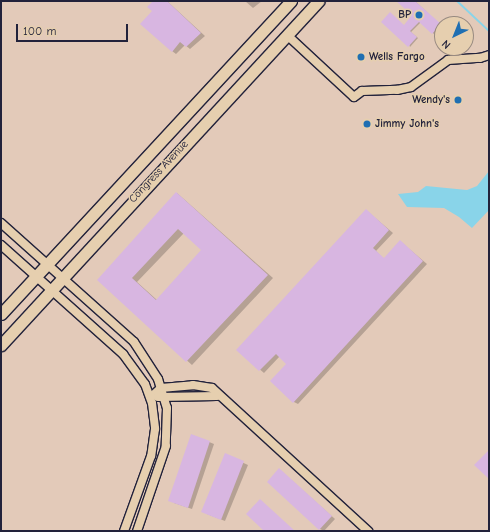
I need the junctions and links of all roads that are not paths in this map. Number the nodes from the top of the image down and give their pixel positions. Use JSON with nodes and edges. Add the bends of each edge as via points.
{"nodes":[{"id":1,"x":291,"y":1,"type":"edge"},
{"id":2,"x":318,"y":1,"type":"edge"},
{"id":3,"x":286,"y":35,"type":"junction"},
{"id":4,"x":489,"y":55,"type":"edge"},
{"id":5,"x":1,"y":223,"type":"edge"},
{"id":6,"x":1,"y":245,"type":"edge"},
{"id":7,"x":46,"y":264,"type":"junction"},
{"id":8,"x":35,"y":277,"type":"junction"},
{"id":9,"x":62,"y":277,"type":"junction"},
{"id":10,"x":50,"y":291,"type":"junction"},
{"id":11,"x":1,"y":314,"type":"edge"},
{"id":12,"x":1,"y":344,"type":"edge"},
{"id":13,"x":161,"y":388,"type":"junction"},
{"id":14,"x":217,"y":396,"type":"junction"},
{"id":15,"x":151,"y":397,"type":"junction"},
{"id":16,"x":164,"y":398,"type":"junction"},
{"id":17,"x":124,"y":531,"type":"edge"},
{"id":18,"x":137,"y":531,"type":"edge"},
{"id":19,"x":368,"y":531,"type":"edge"}],
"edges":[{"from":1,"to":7,"type":"main road","name":"Congress Avenue"},
{"from":2,"to":3,"type":"main road","name":"Congress Avenue"},
{"from":3,"to":4,"type":"street","via":[[354,96],[362,91],[411,87],[448,60]]},
{"from":3,"to":9,"type":"main road","name":"Congress Avenue"},
{"from":5,"to":7,"type":"street"},
{"from":6,"to":8,"type":"street"},
{"from":7,"to":8,"type":"main road","name":"Congress Avenue"},
{"from":7,"to":9,"type":"street"},
{"from":8,"to":10,"type":"street"},
{"from":8,"to":11,"type":"main road","name":"Congress Avenue"},
{"from":9,"to":10,"type":"main road","name":"Congress Avenue"},
{"from":9,"to":13,"type":"street","via":[[134,342],[153,369]]},
{"from":10,"to":12,"type":"main road","name":"Congress Avenue"},
{"from":10,"to":15,"type":"street","via":[[123,354],[141,376]]},
{"from":13,"to":14,"type":"street","via":[[193,385],[212,388]]},
{"from":13,"to":15,"type":"street"},
{"from":13,"to":16,"type":"street"},
{"from":14,"to":16,"type":"street"},
{"from":14,"to":19,"type":"street","via":[[236,409]]},
{"from":15,"to":16,"type":"street"},
{"from":15,"to":17,"type":"street","via":[[155,429],[151,456]]},
{"from":16,"to":18,"type":"street","via":[[168,420],[166,446]]}]}
